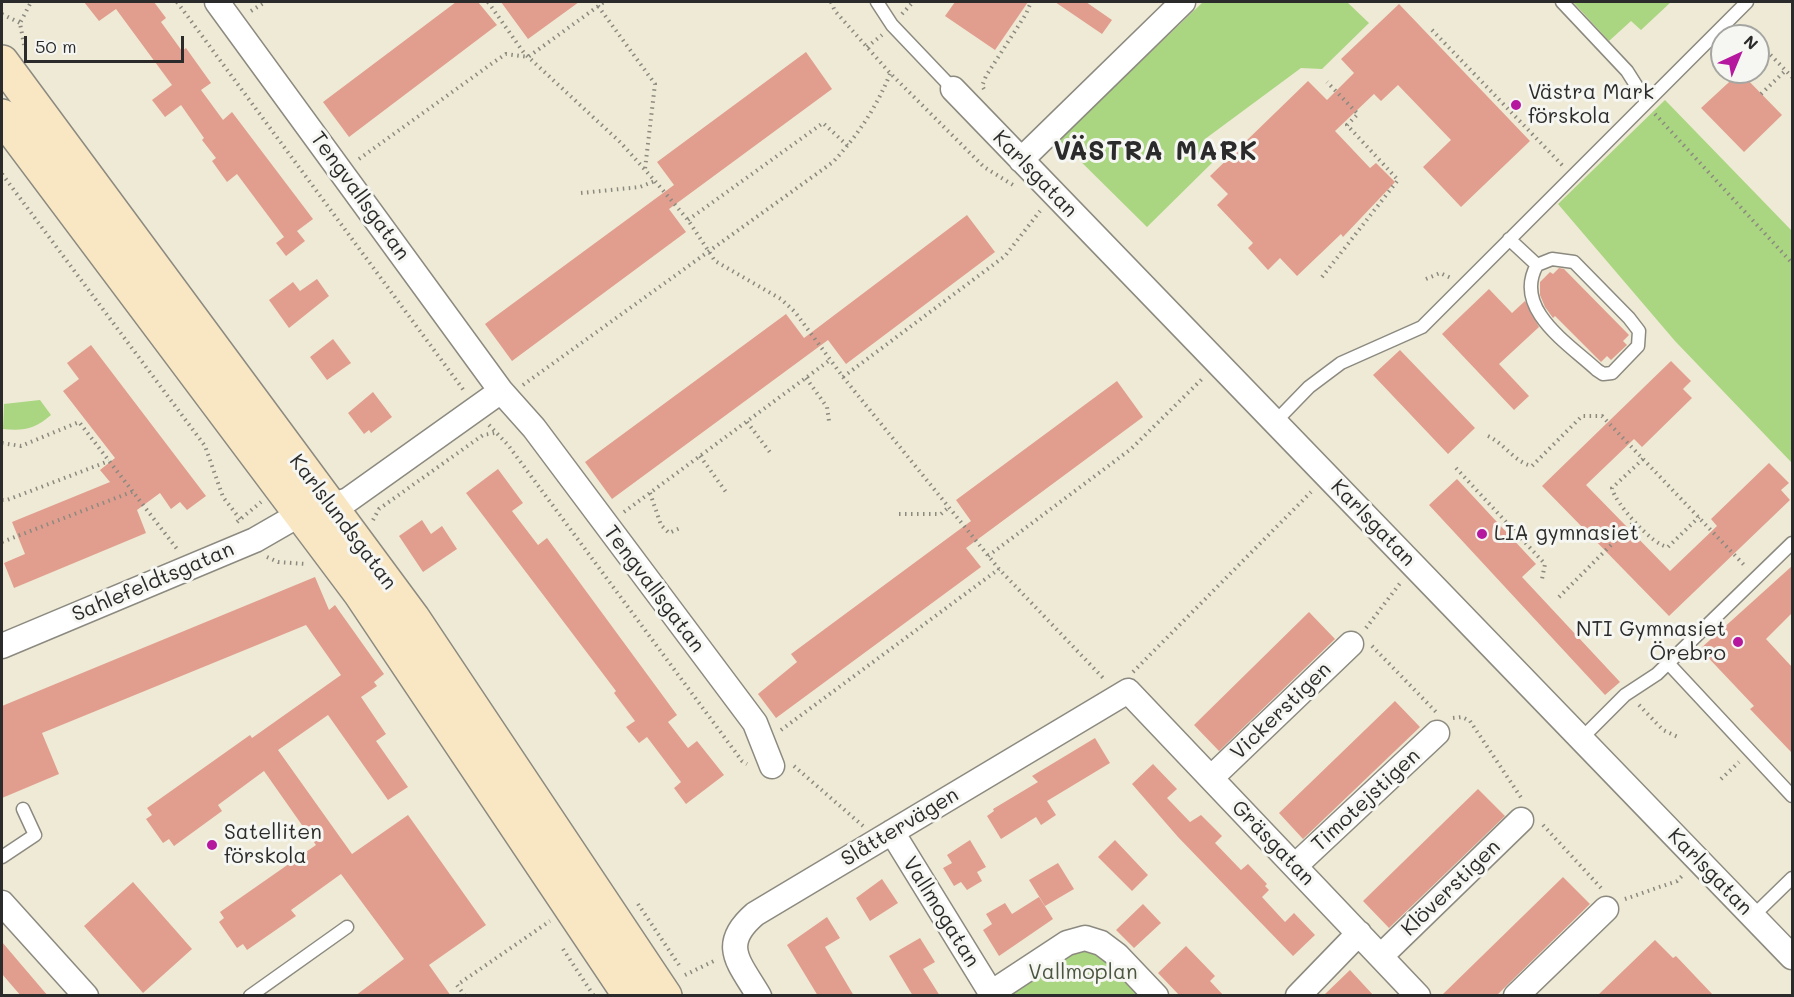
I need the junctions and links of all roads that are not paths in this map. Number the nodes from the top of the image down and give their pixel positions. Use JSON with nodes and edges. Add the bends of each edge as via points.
{"nodes":[{"id":1,"x":217,"y":2,"type":"edge"},
{"id":2,"x":877,"y":2,"type":"edge"},
{"id":3,"x":1183,"y":2,"type":"edge"},
{"id":4,"x":1562,"y":2,"type":"edge"},
{"id":5,"x":1747,"y":2,"type":"edge"},
{"id":6,"x":2,"y":62,"type":"edge"},
{"id":7,"x":953,"y":89,"type":"joint"},
{"id":8,"x":1646,"y":101,"type":"junction"},
{"id":9,"x":2,"y":116,"type":"edge"},
{"id":10,"x":1021,"y":160,"type":"junction"},
{"id":11,"x":1509,"y":239,"type":"junction"},
{"id":12,"x":1537,"y":265,"type":"junction"},
{"id":13,"x":509,"y":390,"type":"junction"},
{"id":14,"x":1275,"y":422,"type":"junction"},
{"id":15,"x":317,"y":511,"type":"junction"},
{"id":16,"x":1792,"y":543,"type":"edge"},
{"id":17,"x":1356,"y":640,"type":"road end"},
{"id":18,"x":2,"y":645,"type":"edge"},
{"id":19,"x":1668,"y":663,"type":"junction"},
{"id":20,"x":1128,"y":691,"type":"joint"},
{"id":21,"x":1442,"y":728,"type":"road end"},
{"id":22,"x":1581,"y":739,"type":"junction"},
{"id":23,"x":772,"y":766,"type":"dead end"},
{"id":24,"x":1211,"y":778,"type":"junction"},
{"id":25,"x":1792,"y":796,"type":"edge"},
{"id":26,"x":24,"y":809,"type":"dead end"},
{"id":27,"x":1526,"y":816,"type":"road end"},
{"id":28,"x":886,"y":835,"type":"junction"},
{"id":29,"x":2,"y":857,"type":"edge"},
{"id":30,"x":1296,"y":866,"type":"junction"},
{"id":31,"x":1792,"y":878,"type":"edge"},
{"id":32,"x":2,"y":903,"type":"edge"},
{"id":33,"x":1610,"y":906,"type":"road end"},
{"id":34,"x":1753,"y":916,"type":"junction"},
{"id":35,"x":347,"y":927,"type":"dead end"},
{"id":36,"x":1359,"y":933,"type":"junction"},
{"id":37,"x":1381,"y":956,"type":"junction"},
{"id":38,"x":1792,"y":957,"type":"edge"},
{"id":39,"x":675,"y":986,"type":"edge"},
{"id":40,"x":992,"y":994,"type":"edge"},
{"id":41,"x":86,"y":996,"type":"edge"},
{"id":42,"x":250,"y":996,"type":"edge"},
{"id":43,"x":630,"y":996,"type":"edge"},
{"id":44,"x":759,"y":996,"type":"edge"},
{"id":45,"x":1156,"y":996,"type":"edge"},
{"id":46,"x":1298,"y":996,"type":"edge"},
{"id":47,"x":1418,"y":996,"type":"edge"},
{"id":48,"x":1516,"y":996,"type":"edge"}],
"edges":[{"from":1,"to":13,"type":"street","name":"Tengvallsgatan"},
{"from":2,"to":7,"type":"lane","via":[[891,25]]},
{"from":3,"to":10,"type":"street"},
{"from":4,"to":8,"type":"lane","via":[[1627,71]]},
{"from":5,"to":8,"type":"lane"},
{"from":6,"to":15,"type":"main road","name":"Karlslundsgatan"},
{"from":7,"to":10,"type":"street","name":"Karlsgatan"},
{"from":8,"to":11,"type":"lane"},
{"from":9,"to":15,"type":"main road","name":"Karlslundsgatan","via":[[282,488]]},
{"from":10,"to":14,"type":"street","name":"Karlsgatan"},
{"from":11,"to":12,"type":"lane"},
{"from":11,"to":14,"type":"lane","via":[[1422,327],[1341,363],[1309,387]]},
{"from":12,"to":12,"type":"lane","via":[[1529,279],[1530,299],[1542,319],[1603,374],[1612,373],[1638,346],[1639,331],[1574,262],[1552,258]]},
{"from":13,"to":15,"type":"street","via":[[348,500]]},
{"from":13,"to":23,"type":"street","name":"Tengvallsgatan","via":[[755,723]]},
{"from":14,"to":22,"type":"street","name":"Karlsgatan"},
{"from":15,"to":18,"type":"street","name":"Sahlefeldtsgatan"},
{"from":15,"to":39,"type":"main road","name":"Karlslundsgatan","via":[[359,543]]},
{"from":15,"to":43,"type":"main road","name":"Karlslundsgatan","via":[[413,670]]},
{"from":16,"to":19,"type":"lane"},
{"from":17,"to":24,"type":"street","name":"Vickerstigen"},
{"from":19,"to":22,"type":"lane","via":[[1629,692]]},
{"from":19,"to":25,"type":"lane"},
{"from":20,"to":24,"type":"street","name":"Gräsgatan"},
{"from":20,"to":28,"type":"street","name":"Slåttervägen"},
{"from":21,"to":30,"type":"street","name":"Timotejstigen"},
{"from":22,"to":34,"type":"street","name":"Karlsgatan"},
{"from":24,"to":30,"type":"street","name":"Gräsgatan"},
{"from":26,"to":29,"type":"lane","via":[[35,835]]},
{"from":27,"to":37,"type":"street","name":"Klöverstigen"},
{"from":28,"to":40,"type":"street","name":"Vallmogatan"},
{"from":28,"to":44,"type":"street","name":"Slåttervägen","via":[[754,914],[741,926],[734,939],[735,955]]},
{"from":30,"to":36,"type":"street","name":"Gräsgatan"},
{"from":31,"to":34,"type":"lane"},
{"from":32,"to":41,"type":"street"},
{"from":33,"to":48,"type":"street"},
{"from":34,"to":38,"type":"street","name":"Karlsgatan"},
{"from":35,"to":42,"type":"lane"},
{"from":36,"to":37,"type":"street","name":"Gräsgatan"},
{"from":36,"to":46,"type":"street"},
{"from":37,"to":47,"type":"street","name":"Gräsgatan"},
{"from":40,"to":45,"type":"street","name":"Vallmogatan","via":[[1067,943],[1085,938],[1101,943],[1117,955]]}]}
